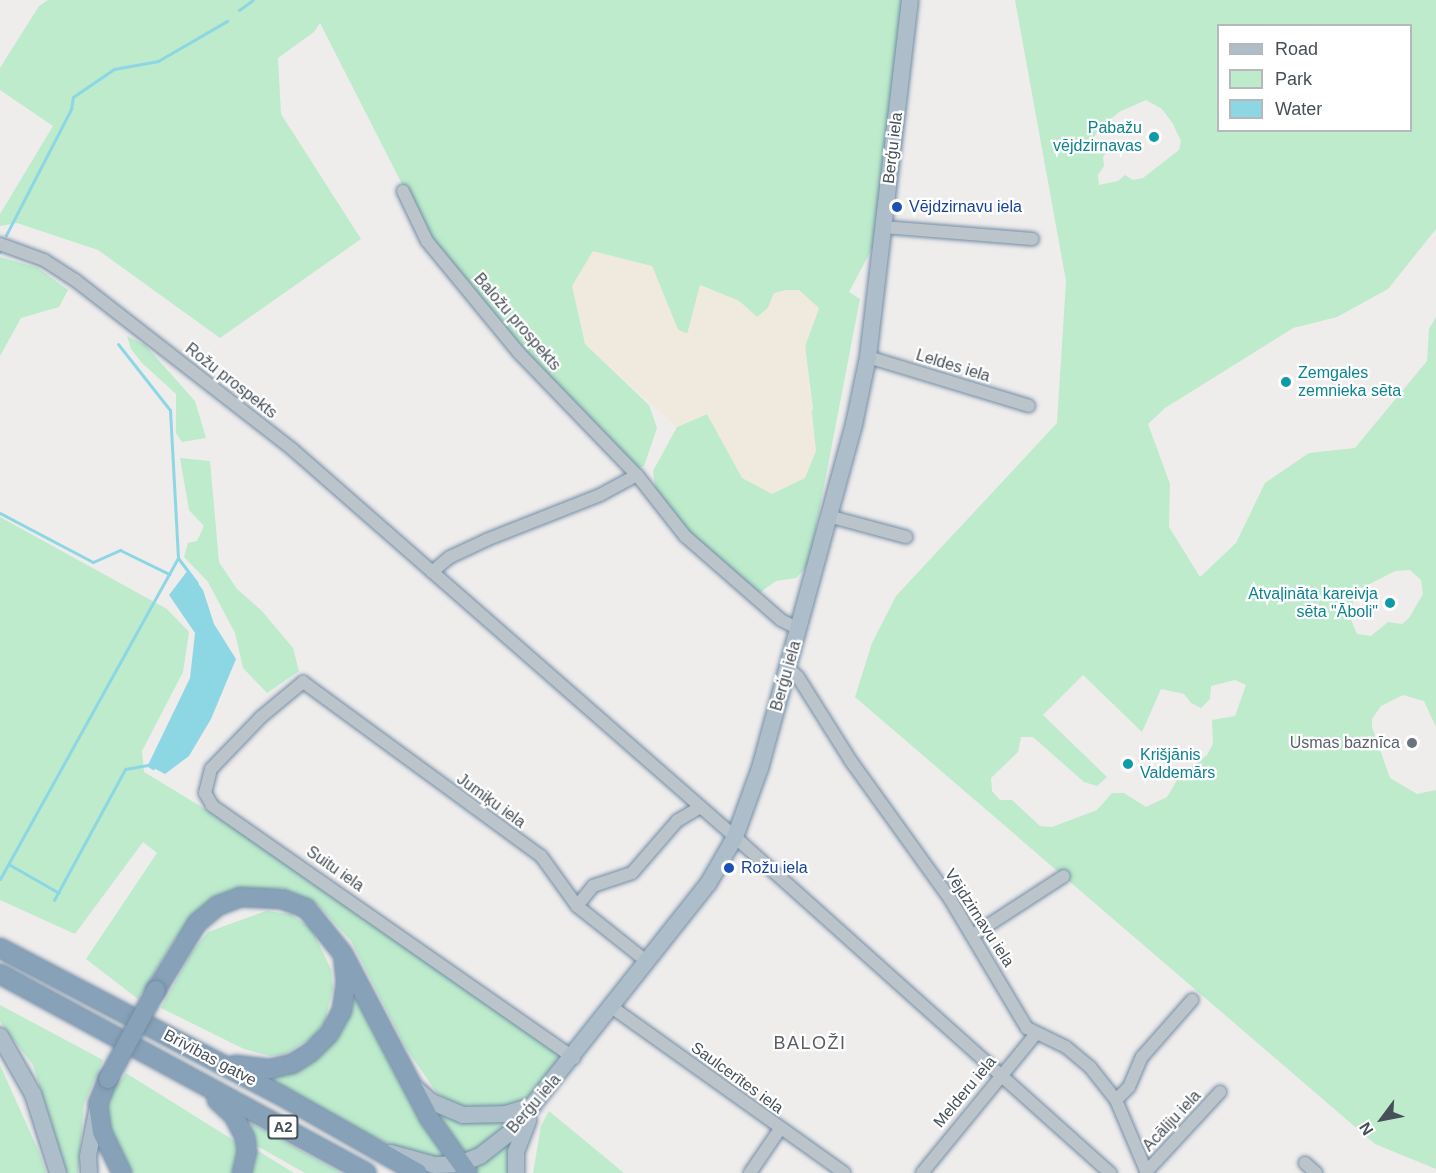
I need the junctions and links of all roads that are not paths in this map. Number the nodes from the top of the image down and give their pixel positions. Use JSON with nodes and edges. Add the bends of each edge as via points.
{"nodes":[{"id":1,"x":910,"y":0,"type":"edge"},
{"id":2,"x":403,"y":191,"type":"dead end"},
{"id":3,"x":884,"y":227,"type":"junction"},
{"id":4,"x":1033,"y":239,"type":"dead end"},
{"id":5,"x":0,"y":244,"type":"edge"},
{"id":6,"x":868,"y":357,"type":"junction"},
{"id":7,"x":1029,"y":406,"type":"dead end"},
{"id":8,"x":638,"y":476,"type":"junction"},
{"id":9,"x":831,"y":517,"type":"junction"},
{"id":10,"x":906,"y":537,"type":"dead end"},
{"id":11,"x":429,"y":570,"type":"junction"},
{"id":12,"x":799,"y":628,"type":"junction"},
{"id":13,"x":788,"y":668,"type":"junction"},
{"id":14,"x":303,"y":682,"type":"joint"},
{"id":15,"x":700,"y":807,"type":"junction"},
{"id":16,"x":735,"y":837,"type":"junction"},
{"id":17,"x":1064,"y":876,"type":"dead end"},
{"id":18,"x":577,"y":906,"type":"junction"},
{"id":19,"x":973,"y":935,"type":"junction"},
{"id":20,"x":0,"y":948,"type":"edge"},
{"id":21,"x":343,"y":954,"type":"junction"},
{"id":22,"x":645,"y":960,"type":"junction"},
{"id":23,"x":0,"y":975,"type":"edge"},
{"id":24,"x":1192,"y":1000,"type":"dead end"},
{"id":25,"x":613,"y":1008,"type":"junction"},
{"id":26,"x":158,"y":1030,"type":"junction"},
{"id":27,"x":1035,"y":1035,"type":"junction"},
{"id":28,"x":0,"y":1036,"type":"edge"},
{"id":29,"x":574,"y":1058,"type":"junction"},
{"id":30,"x":1000,"y":1077,"type":"junction"},
{"id":31,"x":199,"y":1082,"type":"junction"},
{"id":32,"x":410,"y":1084,"type":"junction"},
{"id":33,"x":1220,"y":1092,"type":"dead end"},
{"id":34,"x":1116,"y":1100,"type":"junction"},
{"id":35,"x":98,"y":1104,"type":"junction"},
{"id":36,"x":534,"y":1105,"type":"junction"},
{"id":37,"x":780,"y":1129,"type":"junction"},
{"id":38,"x":374,"y":1149,"type":"junction"},
{"id":39,"x":1305,"y":1163,"type":"dead end"},
{"id":40,"x":464,"y":1168,"type":"edge"},
{"id":41,"x":1147,"y":1172,"type":"edge"},
{"id":42,"x":58,"y":1173,"type":"edge"},
{"id":43,"x":89,"y":1173,"type":"edge"},
{"id":44,"x":122,"y":1173,"type":"edge"},
{"id":45,"x":242,"y":1173,"type":"edge"},
{"id":46,"x":366,"y":1173,"type":"edge"},
{"id":47,"x":418,"y":1173,"type":"edge"},
{"id":48,"x":516,"y":1173,"type":"edge"},
{"id":49,"x":750,"y":1173,"type":"edge"},
{"id":50,"x":844,"y":1173,"type":"edge"},
{"id":51,"x":922,"y":1173,"type":"edge"},
{"id":52,"x":1110,"y":1173,"type":"edge"},
{"id":53,"x":1316,"y":1173,"type":"edge"}],
"edges":[{"from":1,"to":3,"type":"main road","name":"Berģu iela"},
{"from":2,"to":8,"type":"street","name":"Baložu prospekts","via":[[427,241],[496,326]]},
{"from":3,"to":4,"type":"street"},
{"from":3,"to":6,"type":"main road","name":"Berģu iela"},
{"from":5,"to":11,"type":"street","name":"Rožu prospekts","via":[[44,260],[75,280],[292,449]]},
{"from":6,"to":7,"type":"street","name":"Leldes iela"},
{"from":6,"to":9,"type":"main road","name":"Berģu iela"},
{"from":8,"to":11,"type":"street","via":[[486,540]]},
{"from":8,"to":12,"type":"street","via":[[685,536],[781,620]]},
{"from":9,"to":10,"type":"street"},
{"from":9,"to":12,"type":"main road","name":"Berģu iela"},
{"from":11,"to":15,"type":"street"},
{"from":12,"to":13,"type":"main road","name":"Berģu iela"},
{"from":13,"to":16,"type":"main road","name":"Berģu iela"},
{"from":13,"to":19,"type":"street","name":"Vējdzirnavu iela","via":[[798,677],[851,761]]},
{"from":14,"to":18,"type":"street","name":"Jumiķu iela","via":[[541,856]]},
{"from":14,"to":29,"type":"street","name":"Suitu iela","via":[[261,717],[211,769],[205,793],[212,805]]},
{"from":15,"to":16,"type":"street"},
{"from":15,"to":18,"type":"street","via":[[677,821],[632,873],[593,886]]},
{"from":16,"to":22,"type":"main road","name":"Berģu iela","via":[[708,884]]},
{"from":16,"to":30,"type":"street"},
{"from":17,"to":19,"type":"street"},
{"from":18,"to":22,"type":"street","name":"Jumiķu iela"},
{"from":19,"to":27,"type":"street","name":"Vējdzirnavu iela"},
{"from":20,"to":26,"type":"highway","name":"Brīvības gatve","number":"A2"},
{"from":21,"to":26,"type":"highway","via":[[346,981],[342,1011],[329,1034],[292,1064],[248,1069],[176,1034]]},
{"from":21,"to":32,"type":"highway"},
{"from":21,"to":35,"type":"highway","bridge":true,"via":[[306,908],[282,899],[240,897],[217,906],[197,924],[156,990]]},
{"from":22,"to":25,"type":"main road","name":"Berģu iela"},
{"from":23,"to":31,"type":"highway","name":"Brīvības gatve","number":"A2"},
{"from":24,"to":34,"type":"street","via":[[1142,1057],[1129,1087]]},
{"from":25,"to":29,"type":"main road","name":"Berģu iela"},
{"from":25,"to":37,"type":"street","name":"Saulcerītes iela"},
{"from":26,"to":38,"type":"highway","name":"Brīvības gatve","number":"A2"},
{"from":27,"to":30,"type":"street","name":"Melderu iela"},
{"from":27,"to":34,"type":"street","via":[[1066,1047],[1090,1067]]},
{"from":28,"to":42,"type":"main road","via":[[33,1094]]},
{"from":29,"to":36,"type":"main road","name":"Berģu iela"},
{"from":30,"to":51,"type":"street","name":"Melderu iela"},
{"from":30,"to":52,"type":"street"},
{"from":31,"to":45,"type":"highway","via":[[234,1116],[240,1128],[247,1151]]},
{"from":31,"to":46,"type":"highway","name":"Brīvības gatve","number":"A2"},
{"from":32,"to":36,"type":"main road","via":[[430,1101],[463,1115],[506,1114]]},
{"from":32,"to":40,"type":"highway"},
{"from":33,"to":41,"type":"street","name":"Acāliju iela"},
{"from":34,"to":41,"type":"street"},
{"from":35,"to":43,"type":"main road","via":[[88,1156]]},
{"from":35,"to":44,"type":"highway","via":[[102,1132]]},
{"from":36,"to":40,"type":"main road","name":"Berģu iela","via":[[494,1147]]},
{"from":36,"to":48,"type":"main road","via":[[520,1138]]},
{"from":37,"to":49,"type":"street"},
{"from":37,"to":50,"type":"street","name":"Saulcerītes iela"},
{"from":38,"to":40,"type":"main road","name":"Berģu iela","via":[[435,1165]]},
{"from":38,"to":47,"type":"highway","name":"Brīvības gatve","number":"A2"},
{"from":39,"to":53,"type":"street"}]}
